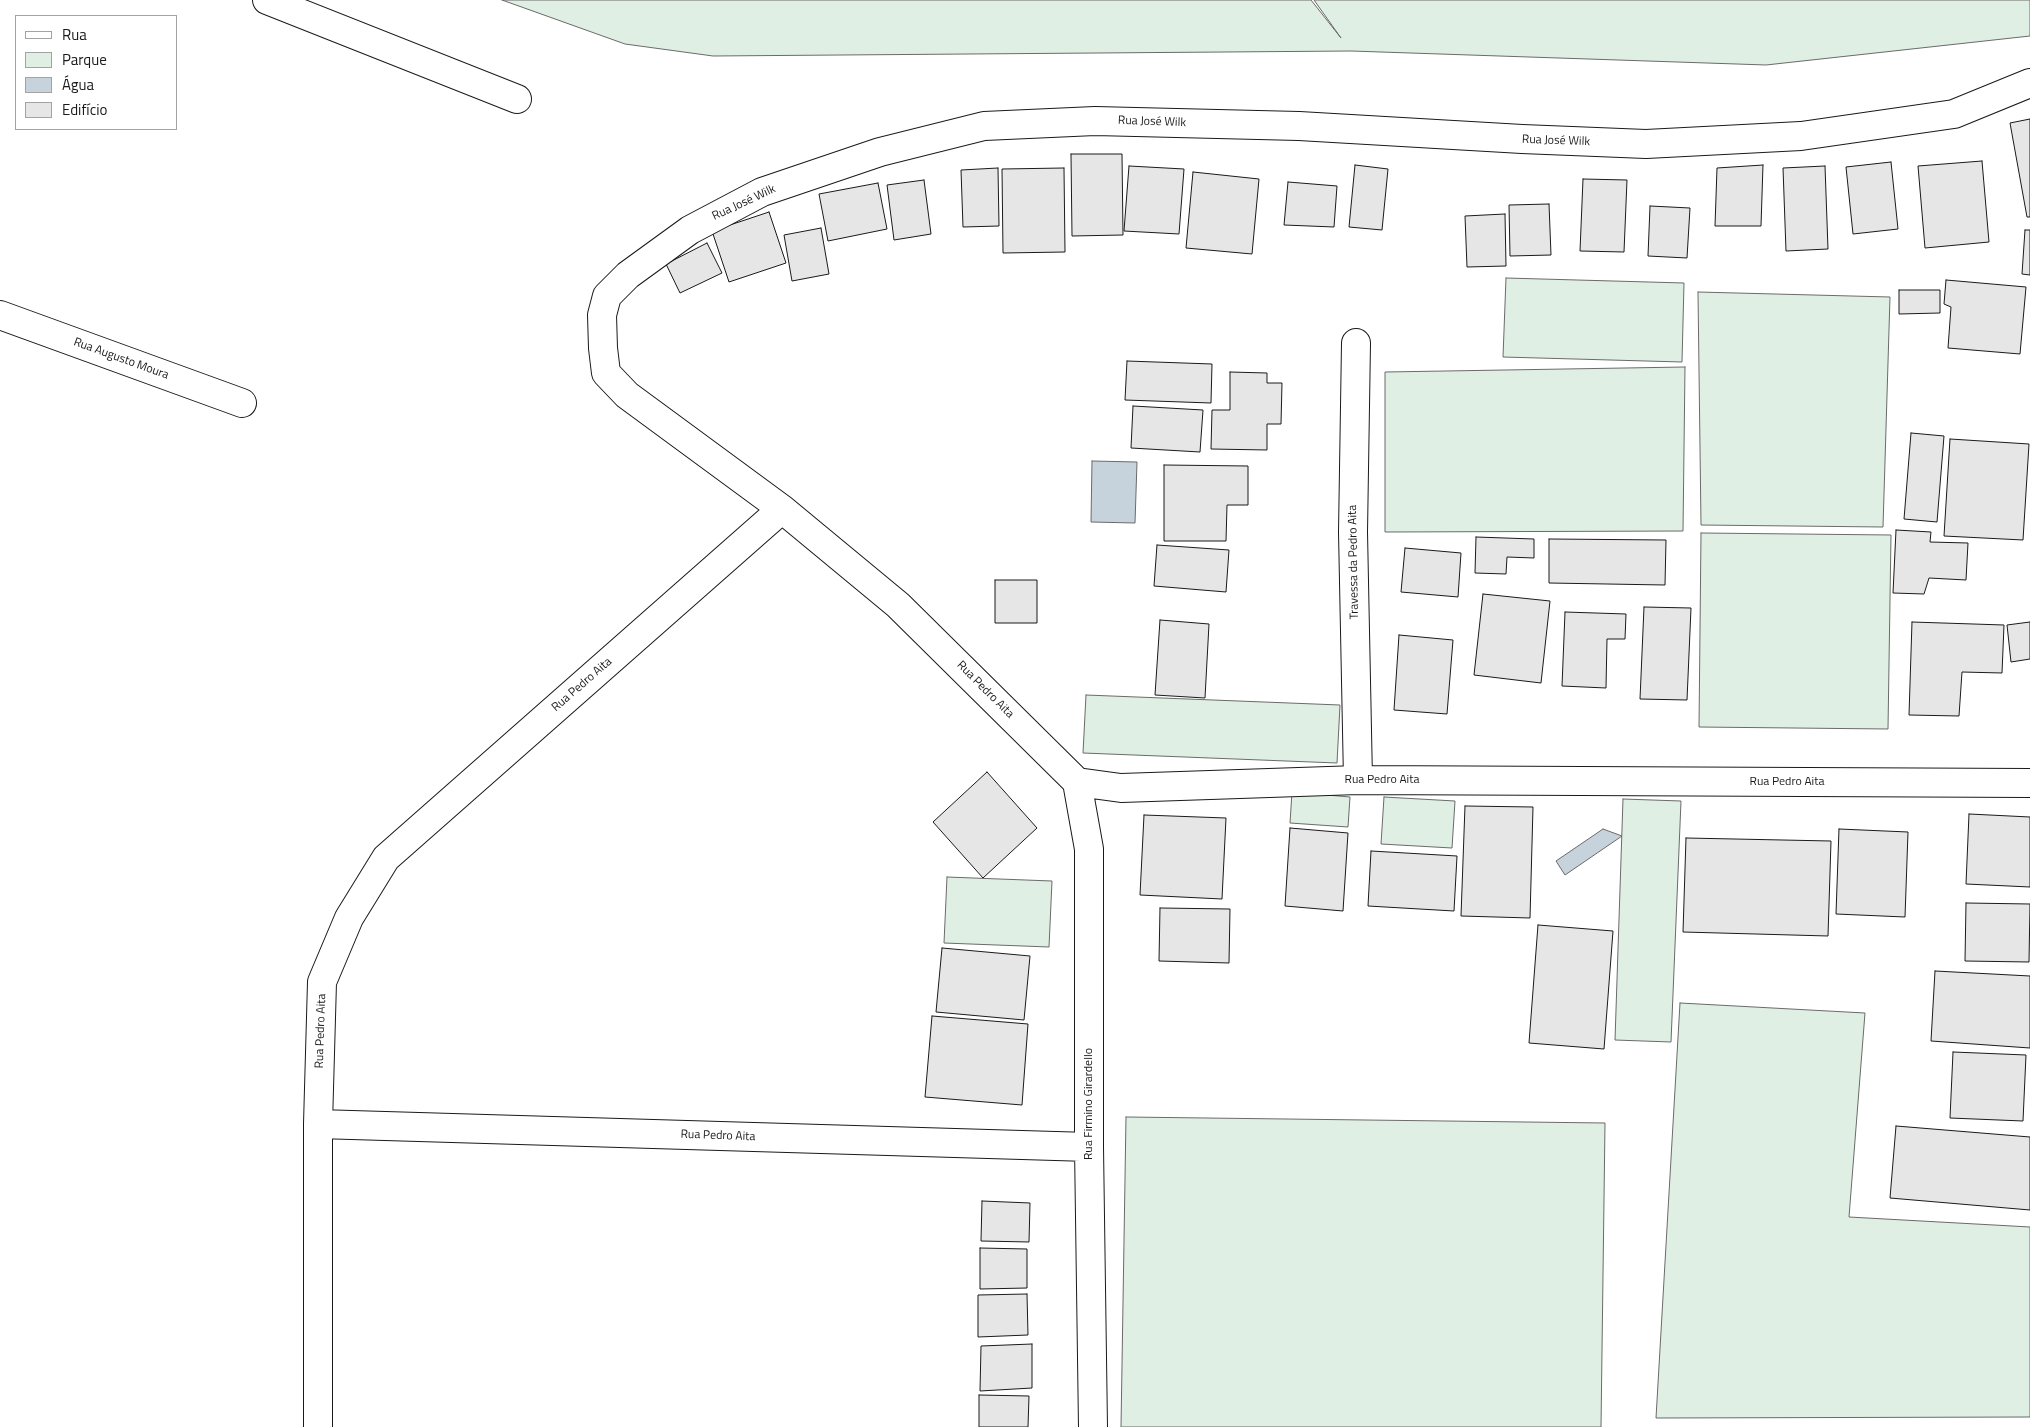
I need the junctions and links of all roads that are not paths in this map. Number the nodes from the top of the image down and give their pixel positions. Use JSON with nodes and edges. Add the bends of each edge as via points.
{"nodes":[{"id":1,"x":267,"y":0,"type":"edge"},
{"id":2,"x":2030,"y":83,"type":"edge"},
{"id":3,"x":517,"y":99,"type":"dead end"},
{"id":4,"x":0,"y":315,"type":"edge"},
{"id":5,"x":1356,"y":343,"type":"dead end"},
{"id":6,"x":242,"y":404,"type":"dead end"},
{"id":7,"x":782,"y":508,"type":"junction"},
{"id":8,"x":1358,"y":780,"type":"junction"},
{"id":9,"x":1077,"y":782,"type":"junction"},
{"id":10,"x":2030,"y":782,"type":"edge"},
{"id":11,"x":318,"y":1124,"type":"junction"},
{"id":12,"x":1089,"y":1147,"type":"junction"},
{"id":13,"x":318,"y":1427,"type":"edge"},
{"id":14,"x":1093,"y":1427,"type":"edge"}],
"edges":[{"from":1,"to":3,"type":"street"},
{"from":2,"to":7,"type":"street","name":"Rua José Wilk","via":[[1954,114],[1800,136],[1646,144],[1260,125],[1095,121],[984,126],[880,152],[762,192],[690,230],[628,275],[607,296],[602,315],[603,348],[606,372],[628,395]]},
{"from":4,"to":6,"type":"street","name":"Rua Augusto Moura"},
{"from":5,"to":8,"type":"street","name":"Travessa da Pedro Aita","via":[[1353,532]]},
{"from":7,"to":9,"type":"street","name":"Rua Pedro Aita","via":[[898,605]]},
{"from":7,"to":11,"type":"street","name":"Rua Pedro Aita","via":[[386,858],[350,918],[322,982]]},
{"from":8,"to":9,"type":"street","name":"Rua Pedro Aita","via":[[1121,788]]},
{"from":8,"to":10,"type":"street","name":"Rua Pedro Aita"},
{"from":9,"to":12,"type":"street","name":"Rua Firmino Girardello","via":[[1088,849]]},
{"from":11,"to":12,"type":"street","name":"Rua Pedro Aita"},
{"from":11,"to":13,"type":"street","name":"Rua Pedro Aita"},
{"from":12,"to":14,"type":"street","name":"Rua Firmino Girardello"}]}
